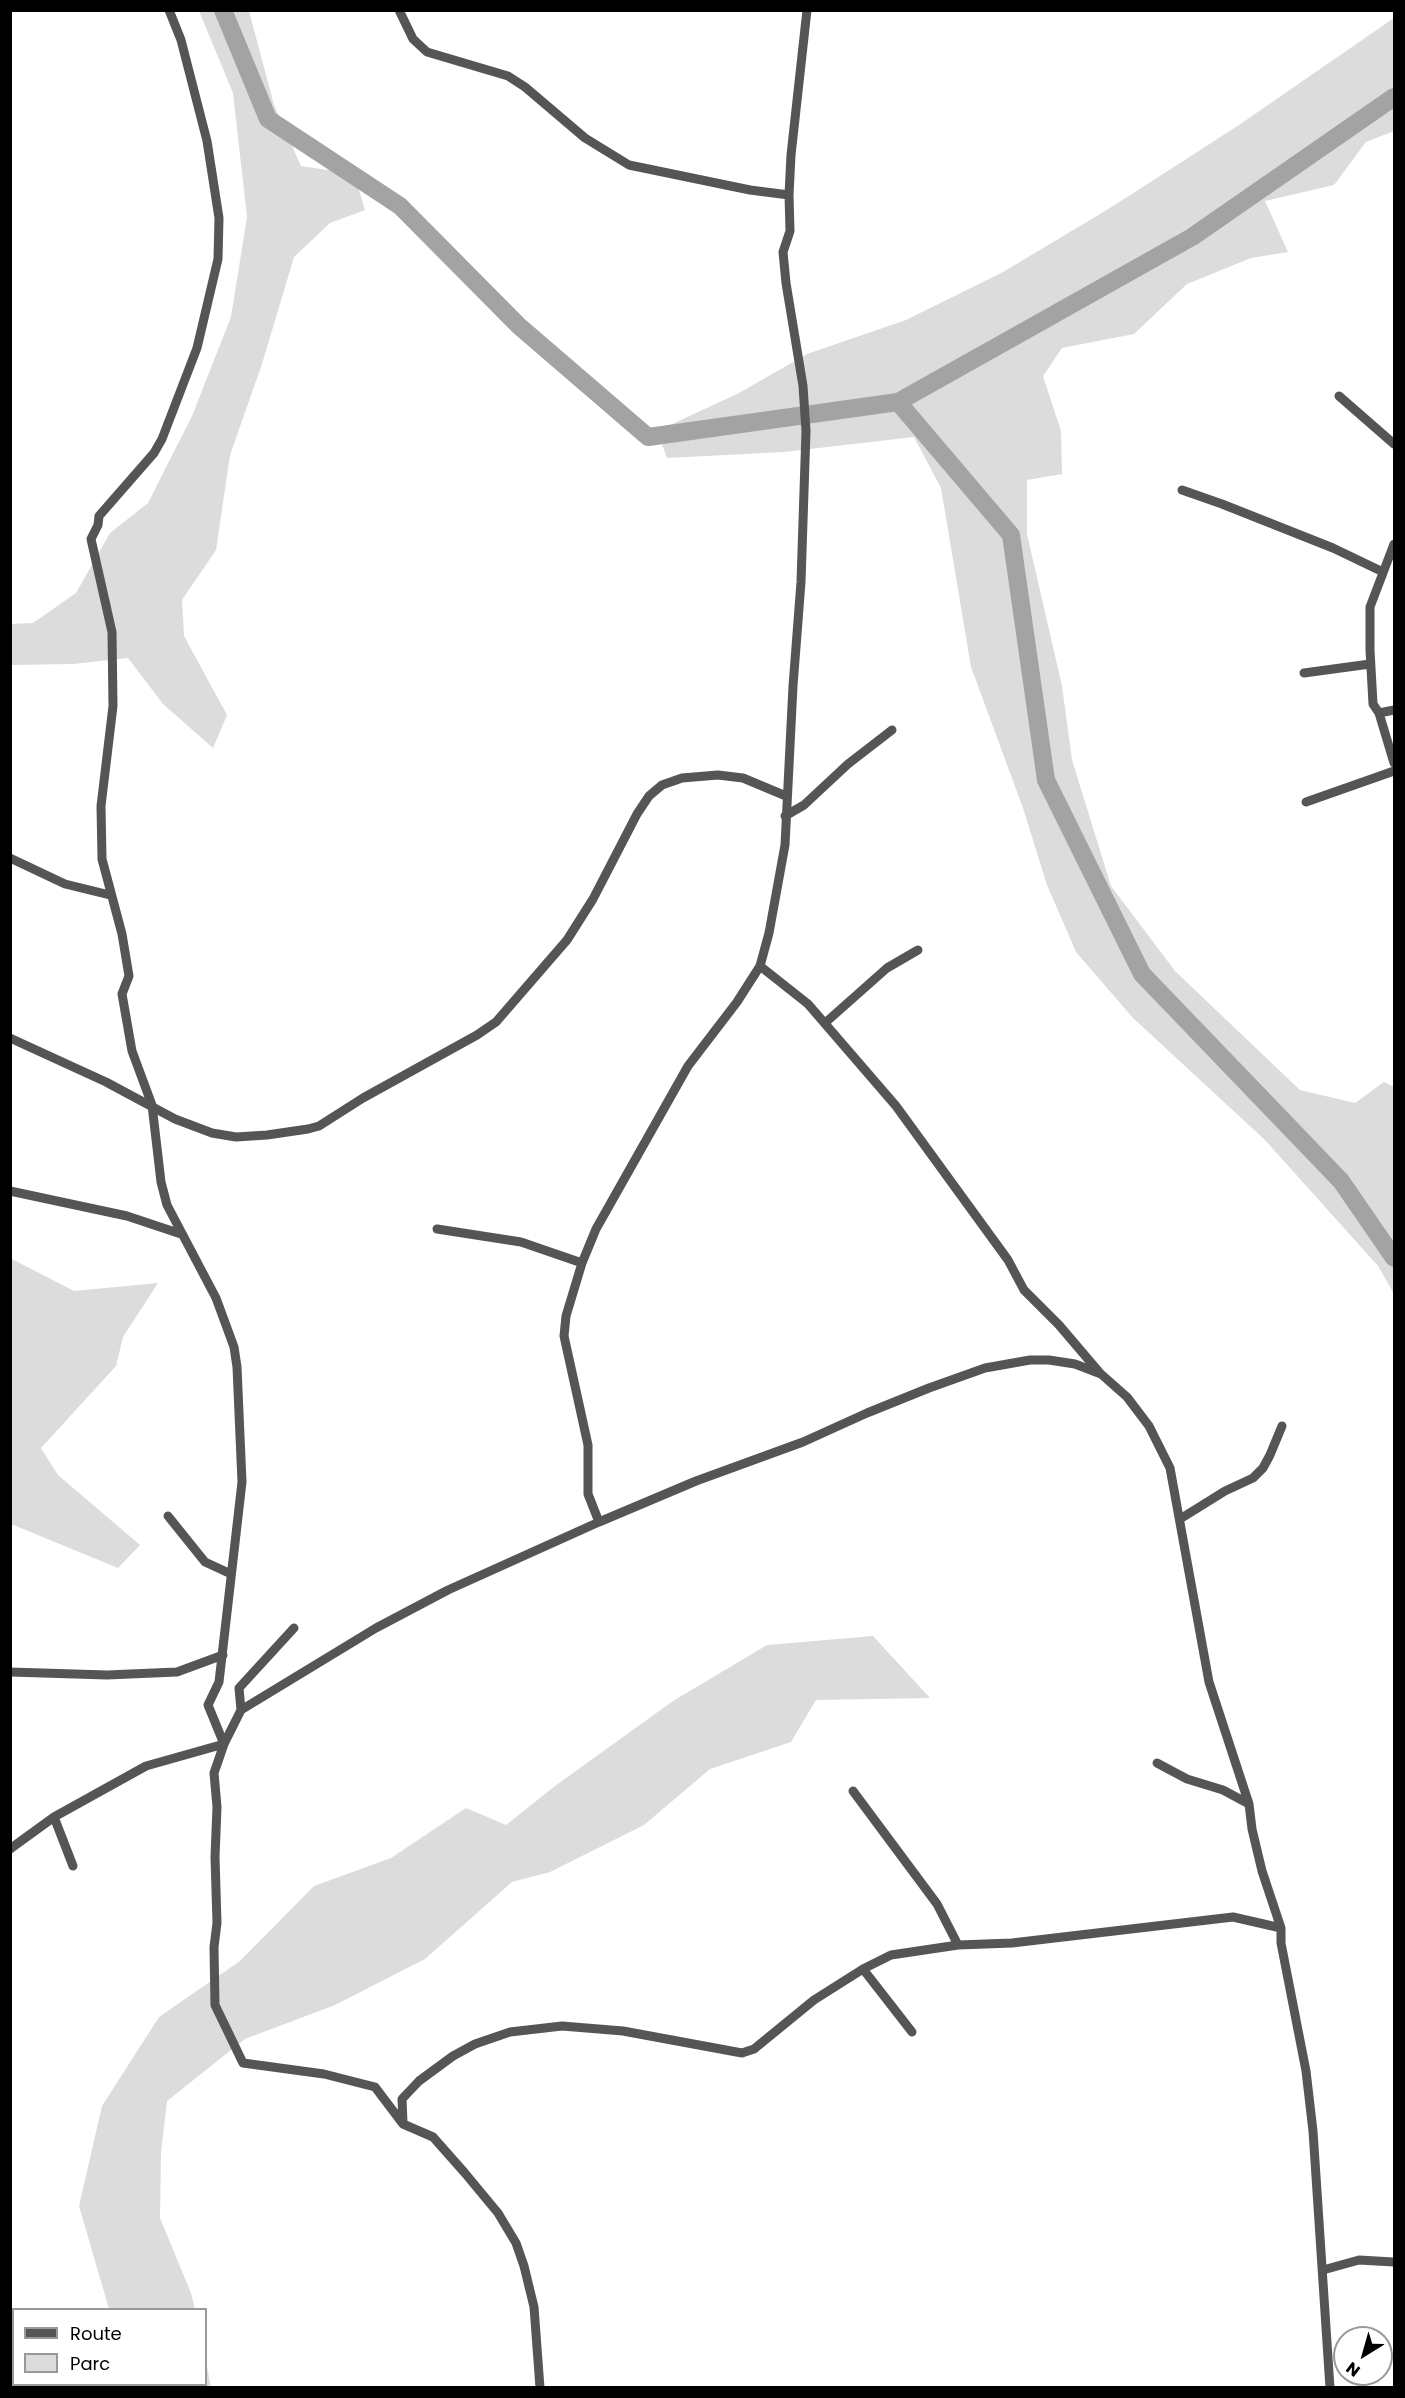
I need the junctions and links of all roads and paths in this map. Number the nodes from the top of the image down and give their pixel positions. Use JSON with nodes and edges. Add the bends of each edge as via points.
{"nodes":[{"id":1,"x":169,"y":10,"type":"edge"},
{"id":2,"x":399,"y":10,"type":"edge"},
{"id":3,"x":807,"y":10,"type":"edge"},
{"id":4,"x":789,"y":195,"type":"junction"},
{"id":5,"x":1339,"y":396,"type":"dead end"},
{"id":6,"x":1395,"y":444,"type":"edge"},
{"id":7,"x":1182,"y":490,"type":"dead end"},
{"id":8,"x":1395,"y":544,"type":"edge"},
{"id":9,"x":1383,"y":572,"type":"junction"},
{"id":10,"x":1370,"y":664,"type":"junction"},
{"id":11,"x":1305,"y":673,"type":"dead end"},
{"id":12,"x":1395,"y":710,"type":"edge"},
{"id":13,"x":1379,"y":714,"type":"junction"},
{"id":14,"x":892,"y":730,"type":"dead end"},
{"id":15,"x":1395,"y":763,"type":"edge"},
{"id":16,"x":1395,"y":771,"type":"edge"},
{"id":17,"x":786,"y":796,"type":"junction"},
{"id":18,"x":1306,"y":802,"type":"dead end"},
{"id":19,"x":785,"y":816,"type":"junction"},
{"id":20,"x":10,"y":858,"type":"edge"},
{"id":21,"x":110,"y":895,"type":"junction"},
{"id":22,"x":918,"y":950,"type":"dead end"},
{"id":23,"x":760,"y":966,"type":"junction"},
{"id":24,"x":825,"y":1023,"type":"junction"},
{"id":25,"x":10,"y":1038,"type":"edge"},
{"id":26,"x":152,"y":1105,"type":"junction"},
{"id":27,"x":10,"y":1191,"type":"edge"},
{"id":28,"x":436,"y":1229,"type":"dead end"},
{"id":29,"x":181,"y":1234,"type":"junction"},
{"id":30,"x":582,"y":1263,"type":"junction"},
{"id":31,"x":1101,"y":1374,"type":"junction"},
{"id":32,"x":1282,"y":1426,"type":"dead end"},
{"id":33,"x":168,"y":1516,"type":"dead end"},
{"id":34,"x":1180,"y":1519,"type":"junction"},
{"id":35,"x":599,"y":1522,"type":"junction"},
{"id":36,"x":231,"y":1574,"type":"junction"},
{"id":37,"x":294,"y":1628,"type":"dead end"},
{"id":38,"x":223,"y":1655,"type":"junction"},
{"id":39,"x":10,"y":1672,"type":"edge"},
{"id":40,"x":241,"y":1710,"type":"junction"},
{"id":41,"x":224,"y":1744,"type":"junction"},
{"id":42,"x":1157,"y":1764,"type":"dead end"},
{"id":43,"x":853,"y":1791,"type":"dead end"},
{"id":44,"x":1249,"y":1804,"type":"junction"},
{"id":45,"x":54,"y":1817,"type":"junction"},
{"id":46,"x":10,"y":1849,"type":"edge"},
{"id":47,"x":73,"y":1866,"type":"dead end"},
{"id":48,"x":1281,"y":1928,"type":"junction"},
{"id":49,"x":958,"y":1945,"type":"junction"},
{"id":50,"x":863,"y":1969,"type":"junction"},
{"id":51,"x":912,"y":2032,"type":"dead end"},
{"id":52,"x":404,"y":2124,"type":"junction"},
{"id":53,"x":1395,"y":2262,"type":"edge"},
{"id":54,"x":1323,"y":2270,"type":"junction"},
{"id":55,"x":540,"y":2388,"type":"edge"},
{"id":56,"x":1330,"y":2388,"type":"edge"}],
"edges":[{"from":1,"to":21,"type":"street","via":[[181,40],[207,141],[220,243],[197,348],[167,429],[154,453],[99,516],[91,539],[112,632],[113,706],[101,814],[102,859]]},
{"from":2,"to":4,"type":"street","via":[[413,39],[427,52],[508,76],[585,138],[629,165]]},
{"from":3,"to":4,"type":"street"},
{"from":4,"to":17,"type":"street","via":[[790,231],[783,252],[806,431],[801,582]]},
{"from":5,"to":6,"type":"street"},
{"from":7,"to":9,"type":"street","via":[[1333,548]]},
{"from":8,"to":9,"type":"street"},
{"from":9,"to":10,"type":"street","via":[[1370,607]]},
{"from":10,"to":11,"type":"street"},
{"from":10,"to":13,"type":"street","via":[[1373,704]]},
{"from":12,"to":13,"type":"street"},
{"from":13,"to":15,"type":"street"},
{"from":14,"to":19,"type":"street","via":[[804,805]]},
{"from":16,"to":18,"type":"street"},
{"from":17,"to":19,"type":"street"},
{"from":17,"to":26,"type":"street","via":[[743,778],[718,775],[682,778],[662,785],[637,814],[567,940],[496,1022],[319,1126],[296,1132],[224,1136],[175,1119]]},
{"from":19,"to":23,"type":"street","via":[[784,845]]},
{"from":20,"to":21,"type":"street","via":[[65,884]]},
{"from":21,"to":26,"type":"street","via":[[129,976],[122,994],[132,1051]]},
{"from":22,"to":24,"type":"street","via":[[886,968]]},
{"from":23,"to":24,"type":"street","via":[[808,1004]]},
{"from":23,"to":30,"type":"street","via":[[688,1066],[596,1229]]},
{"from":24,"to":31,"type":"street","via":[[950,1177],[1008,1260],[1024,1290]]},
{"from":25,"to":26,"type":"street"},
{"from":26,"to":29,"type":"street","via":[[161,1182]]},
{"from":27,"to":29,"type":"street","via":[[127,1216]]},
{"from":28,"to":30,"type":"street","via":[[521,1242]]},
{"from":29,"to":36,"type":"street","via":[[216,1298],[237,1367],[243,1473]]},
{"from":30,"to":35,"type":"street","via":[[564,1336],[588,1445],[588,1494]]},
{"from":31,"to":34,"type":"street","via":[[1127,1397],[1149,1426],[1170,1468]]},
{"from":31,"to":35,"type":"street","via":[[1076,1364],[1049,1360],[985,1368]]},
{"from":32,"to":34,"type":"street","via":[[1263,1468],[1253,1478]]},
{"from":33,"to":36,"type":"street","via":[[205,1562]]},
{"from":34,"to":44,"type":"street","via":[[1209,1682]]},
{"from":35,"to":40,"type":"street","via":[[410,1609]]},
{"from":36,"to":38,"type":"street"},
{"from":37,"to":40,"type":"street","via":[[239,1688]]},
{"from":38,"to":39,"type":"street","via":[[177,1672]]},
{"from":38,"to":41,"type":"street","via":[[219,1682],[208,1705]]},
{"from":40,"to":41,"type":"street"},
{"from":41,"to":45,"type":"street","via":[[146,1766]]},
{"from":41,"to":52,"type":"street","via":[[214,1773],[218,1923],[214,1947],[215,2005],[238,2054],[243,2063],[250,2065],[324,2074],[375,2087]]},
{"from":42,"to":44,"type":"street"},
{"from":43,"to":49,"type":"street","via":[[937,1904]]},
{"from":44,"to":48,"type":"street","via":[[1262,1871]]},
{"from":45,"to":46,"type":"street"},
{"from":45,"to":47,"type":"street"},
{"from":48,"to":49,"type":"street","via":[[1233,1917],[1012,1943]]},
{"from":48,"to":54,"type":"street","via":[[1306,2071]]},
{"from":49,"to":50,"type":"street","via":[[891,1955]]},
{"from":50,"to":51,"type":"street"},
{"from":50,"to":52,"type":"street","via":[[814,2000],[748,2052],[623,2031],[562,2026],[536,2027],[493,2037],[453,2056],[419,2081],[402,2099]]},
{"from":52,"to":55,"type":"street","via":[[433,2137],[498,2213],[516,2243],[532,2297]]},
{"from":53,"to":54,"type":"street","via":[[1359,2260]]},
{"from":54,"to":56,"type":"street"}]}
